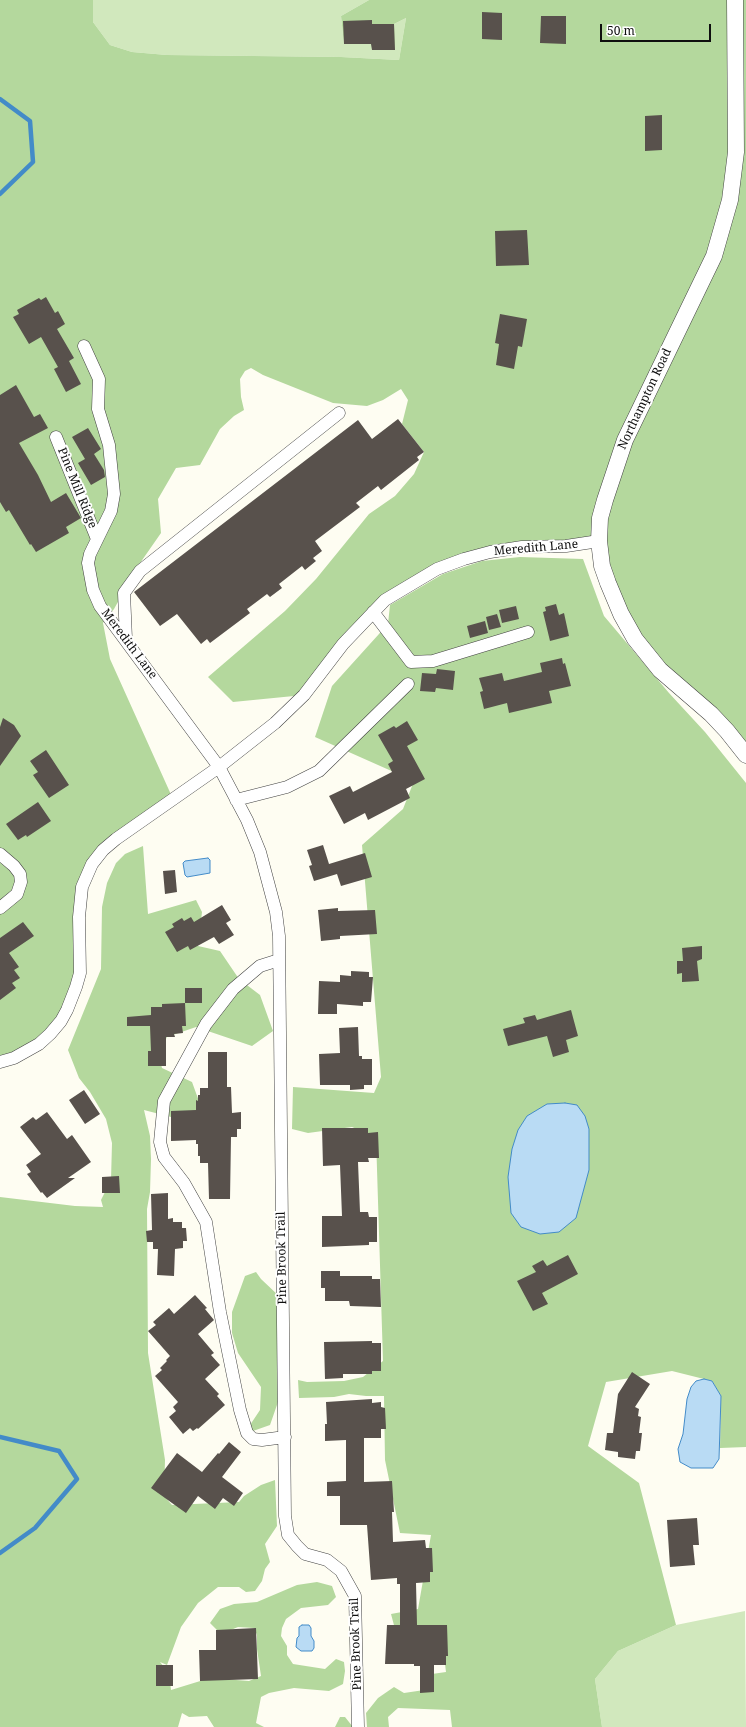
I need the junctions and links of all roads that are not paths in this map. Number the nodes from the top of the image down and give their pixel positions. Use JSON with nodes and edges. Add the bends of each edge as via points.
{"nodes":[{"id":1,"x":735,"y":0,"type":"edge"},
{"id":2,"x":84,"y":346,"type":"dead end"},
{"id":3,"x":339,"y":413,"type":"dead end"},
{"id":4,"x":56,"y":437,"type":"dead end"},
{"id":5,"x":97,"y":539,"type":"junction"},
{"id":6,"x":598,"y":541,"type":"junction"},
{"id":7,"x":373,"y":612,"type":"junction"},
{"id":8,"x":528,"y":632,"type":"dead end"},
{"id":9,"x":126,"y":639,"type":"junction"},
{"id":10,"x":408,"y":684,"type":"dead end"},
{"id":11,"x":746,"y":755,"type":"edge"},
{"id":12,"x":219,"y":767,"type":"junction"},
{"id":13,"x":236,"y":800,"type":"junction"},
{"id":14,"x":0,"y":854,"type":"edge"},
{"id":15,"x":0,"y":908,"type":"edge"},
{"id":16,"x":279,"y":960,"type":"junction"},
{"id":17,"x":0,"y":1062,"type":"edge"},
{"id":18,"x":285,"y":1437,"type":"junction"},
{"id":19,"x":358,"y":1727,"type":"edge"}],
"edges":[{"from":1,"to":6,"type":"street","name":"Northampton Road","via":[[736,152],[730,200],[714,256],[625,440],[600,518]]},
{"from":2,"to":5,"type":"street","name":"Meredith Lane","via":[[98,379],[98,409],[109,445],[113,476],[114,502]]},
{"from":3,"to":9,"type":"street","via":[[140,571],[124,593]]},
{"from":4,"to":5,"type":"street","name":"Pine Mill Ridge"},
{"from":5,"to":9,"type":"street","name":"Meredith Lane","via":[[88,563],[93,590],[100,606]]},
{"from":6,"to":7,"type":"street","name":"Meredith Lane","via":[[566,546],[522,547],[464,559],[437,569],[414,582],[386,600]]},
{"from":6,"to":11,"type":"street","name":"Northampton Road","via":[[608,583],[635,638],[660,670],[728,731]]},
{"from":7,"to":8,"type":"street","via":[[411,662],[433,661]]},
{"from":7,"to":12,"type":"street","name":"Meredith Lane","via":[[343,644],[304,695],[275,723]]},
{"from":9,"to":12,"type":"street","name":"Meredith Lane"},
{"from":10,"to":13,"type":"street","via":[[318,771],[287,787]]},
{"from":12,"to":13,"type":"street","name":"Pine Brook Trail"},
{"from":12,"to":17,"type":"street","name":"Meredith Lane","via":[[116,838],[92,864],[82,887],[79,917],[80,973],[67,1010],[50,1034],[38,1044],[14,1058]]},
{"from":13,"to":16,"type":"street","name":"Pine Brook Trail","via":[[247,820],[262,860],[276,912]]},
{"from":14,"to":15,"type":"street","via":[[14,866],[20,874],[21,882],[17,894]]},
{"from":16,"to":18,"type":"street","name":"Pine Brook Trail"},
{"from":16,"to":18,"type":"street","via":[[260,966],[233,989],[206,1024],[164,1101],[160,1142],[164,1157],[184,1183],[206,1222],[220,1312],[247,1433],[253,1439],[262,1440]]},
{"from":18,"to":19,"type":"street","name":"Pine Brook Trail","via":[[285,1516],[288,1535],[305,1554],[327,1560],[341,1571],[355,1596]]}]}
